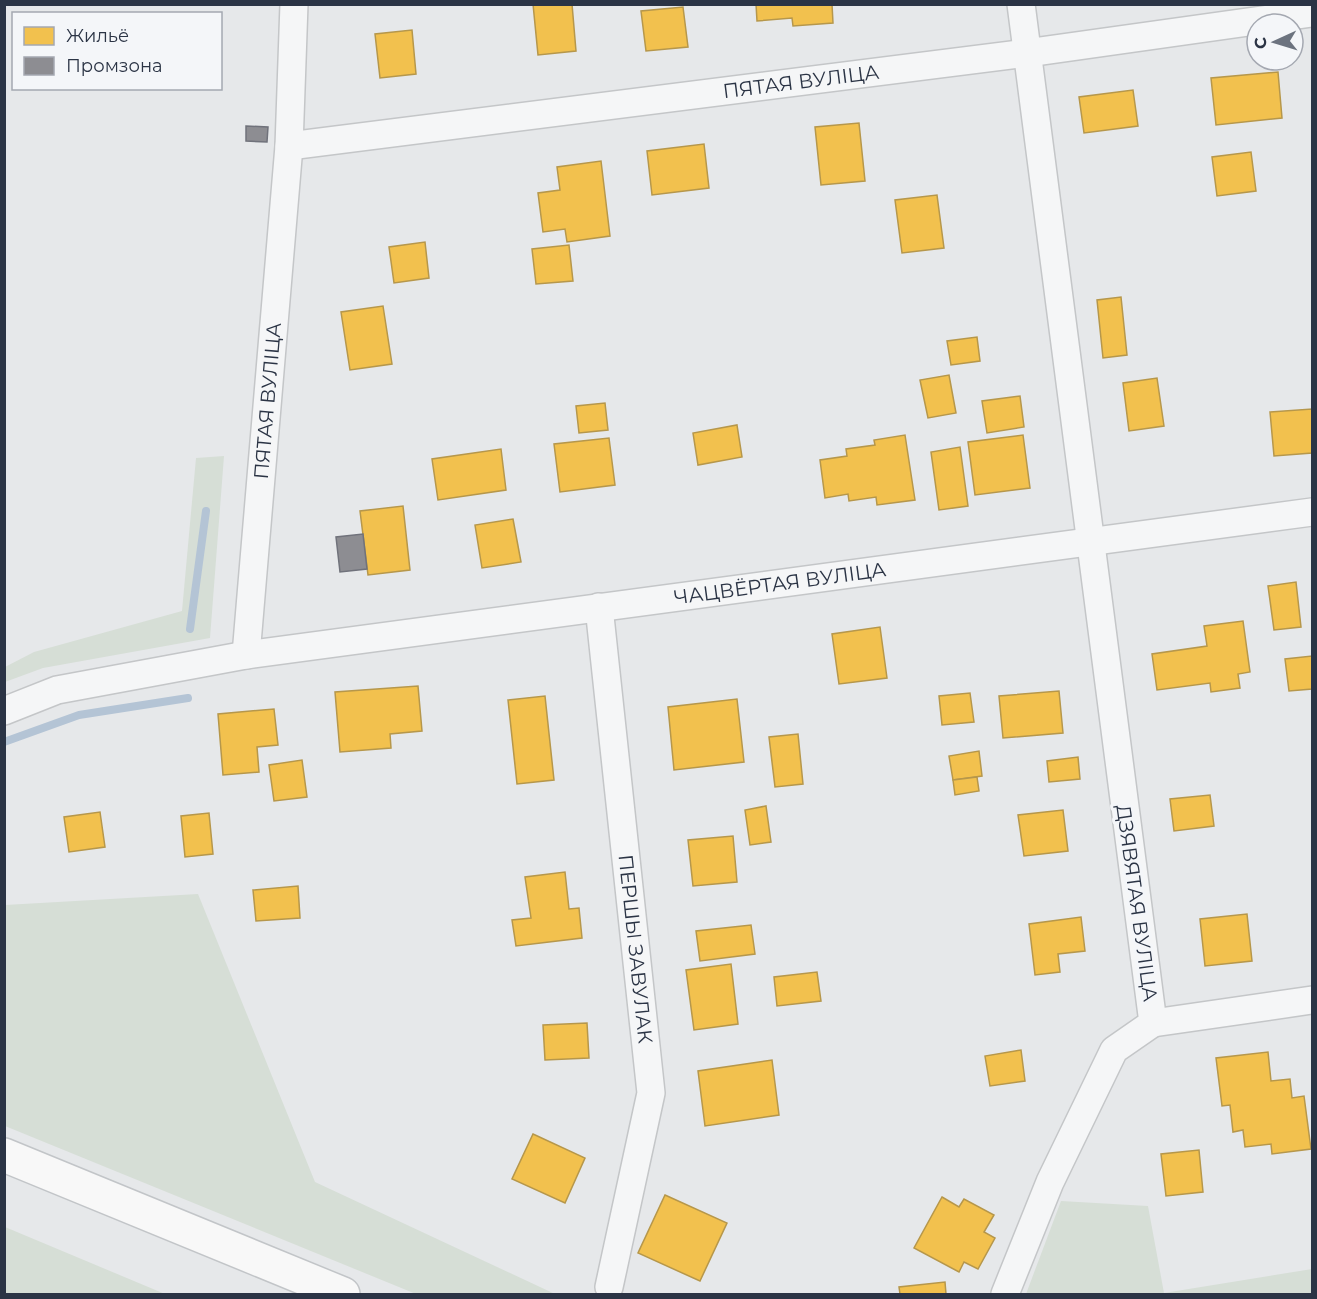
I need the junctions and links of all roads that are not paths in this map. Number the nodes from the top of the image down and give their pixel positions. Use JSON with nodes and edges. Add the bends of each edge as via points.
{"nodes":[{"id":1,"x":294,"y":4,"type":"edge"},
{"id":2,"x":1021,"y":4,"type":"edge"},
{"id":3,"x":1312,"y":13,"type":"edge"},
{"id":4,"x":1027,"y":53,"type":"junction"},
{"id":5,"x":289,"y":146,"type":"junction"},
{"id":6,"x":1312,"y":512,"type":"edge"},
{"id":7,"x":1090,"y":541,"type":"junction"},
{"id":8,"x":599,"y":607,"type":"junction"},
{"id":9,"x":246,"y":655,"type":"junction"},
{"id":10,"x":4,"y":711,"type":"edge"},
{"id":11,"x":1312,"y":1000,"type":"edge"},
{"id":12,"x":1153,"y":1023,"type":"junction"},
{"id":13,"x":4,"y":1155,"type":"edge"},
{"id":14,"x":609,"y":1287,"type":"dead end"},
{"id":15,"x":343,"y":1294,"type":"edge"},
{"id":16,"x":1005,"y":1294,"type":"edge"}],
"edges":[{"from":1,"to":5,"type":"street","name":"ПЯТАЯ ВУЛІЦА"},
{"from":2,"to":4,"type":"street","name":"ДЗЯВЯТАЯ ВУЛІЦА"},
{"from":3,"to":4,"type":"street","name":"ПЯТАЯ ВУЛІЦА"},
{"from":4,"to":5,"type":"street","name":"ПЯТАЯ ВУЛІЦА"},
{"from":4,"to":7,"type":"street","name":"ДЗЯВЯТАЯ ВУЛІЦА"},
{"from":5,"to":9,"type":"street","name":"ПЯТАЯ ВУЛІЦА"},
{"from":6,"to":7,"type":"street","name":"ЧАЦВЁРТАЯ ВУЛІЦА"},
{"from":7,"to":8,"type":"street","name":"ЧАЦВЁРТАЯ ВУЛІЦА"},
{"from":7,"to":12,"type":"street","name":"ДЗЯВЯТАЯ ВУЛІЦА"},
{"from":8,"to":9,"type":"street","name":"ЧАЦВЁРТАЯ ВУЛІЦА"},
{"from":8,"to":14,"type":"street","name":"ПЕРШЫ ЗАВУЛАК","via":[[651,1093]]},
{"from":9,"to":10,"type":"street","name":"ЧАЦВЁРТАЯ ВУЛІЦА","via":[[57,690]]},
{"from":11,"to":12,"type":"street"},
{"from":12,"to":16,"type":"street","name":"ДЗЯВЯТАЯ ВУЛІЦА","via":[[1114,1050],[1050,1182]]},
{"from":13,"to":15,"type":"main road"}]}
